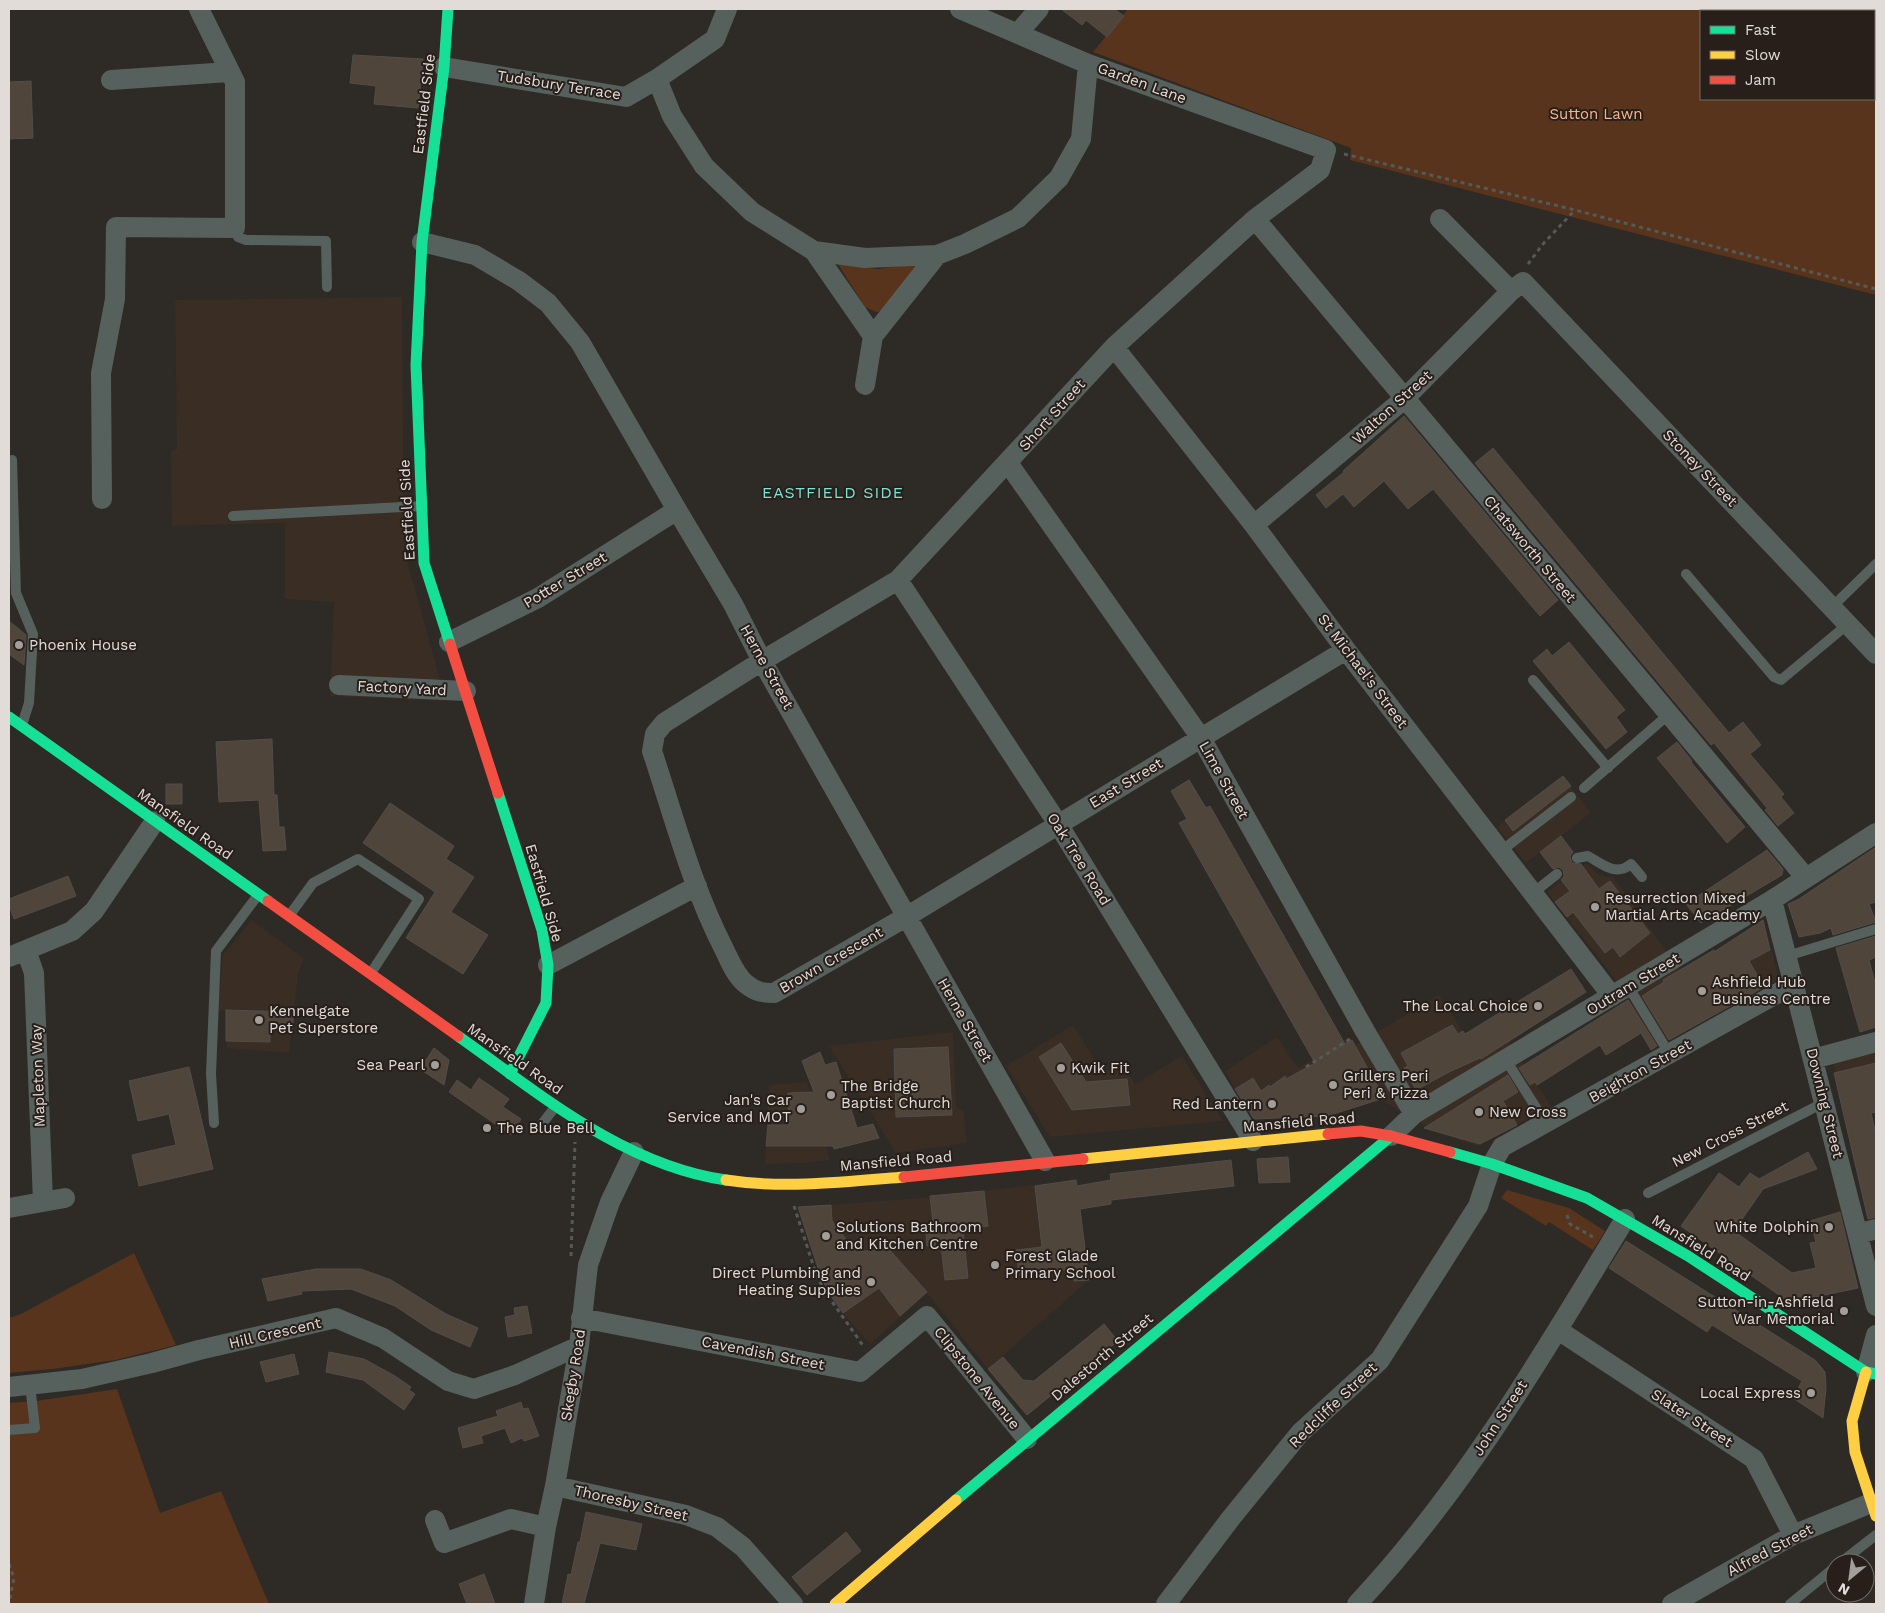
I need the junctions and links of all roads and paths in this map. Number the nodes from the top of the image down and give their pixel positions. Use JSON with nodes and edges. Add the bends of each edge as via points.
{"nodes":[{"id":1,"x":199,"y":9,"type":"edge"},
{"id":2,"x":448,"y":9,"type":"edge"},
{"id":3,"x":727,"y":9,"type":"edge"},
{"id":4,"x":960,"y":9,"type":"edge"},
{"id":5,"x":1039,"y":9,"type":"edge"},
{"id":6,"x":1018,"y":33,"type":"junction"},
{"id":7,"x":1088,"y":64,"type":"junction"},
{"id":8,"x":444,"y":66,"type":"junction"},
{"id":9,"x":229,"y":72,"type":"junction"},
{"id":10,"x":657,"y":79,"type":"junction"},
{"id":11,"x":111,"y":80,"type":"dead end"},
{"id":12,"x":1326,"y":150,"type":"junction"},
{"id":13,"x":1575,"y":210,"type":"junction"},
{"id":14,"x":1255,"y":219,"type":"junction"},
{"id":15,"x":1440,"y":219,"type":"dead end"},
{"id":16,"x":235,"y":228,"type":"junction"},
{"id":17,"x":422,"y":242,"type":"junction"},
{"id":18,"x":814,"y":251,"type":"junction"},
{"id":19,"x":937,"y":255,"type":"junction"},
{"id":20,"x":327,"y":287,"type":"dead end"},
{"id":21,"x":1517,"y":287,"type":"junction"},
{"id":22,"x":1876,"y":290,"type":"edge"},
{"id":23,"x":873,"y":336,"type":"junction"},
{"id":24,"x":1114,"y":347,"type":"junction"},
{"id":25,"x":865,"y":385,"type":"dead end"},
{"id":26,"x":1404,"y":399,"type":"junction"},
{"id":27,"x":12,"y":460,"type":"dead end"},
{"id":28,"x":1008,"y":463,"type":"junction"},
{"id":29,"x":102,"y":499,"type":"dead end"},
{"id":30,"x":422,"y":506,"type":"junction"},
{"id":31,"x":676,"y":510,"type":"junction"},
{"id":32,"x":233,"y":516,"type":"dead end"},
{"id":33,"x":1254,"y":525,"type":"junction"},
{"id":34,"x":1875,"y":566,"type":"edge"},
{"id":35,"x":1686,"y":574,"type":"dead end"},
{"id":36,"x":898,"y":580,"type":"junction"},
{"id":37,"x":1832,"y":607,"type":"junction"},
{"id":38,"x":1848,"y":624,"type":"junction"},
{"id":39,"x":449,"y":642,"type":"junction"},
{"id":40,"x":1346,"y":650,"type":"junction"},
{"id":41,"x":1876,"y":654,"type":"edge"},
{"id":42,"x":762,"y":661,"type":"junction"},
{"id":43,"x":1533,"y":680,"type":"dead end"},
{"id":44,"x":339,"y":685,"type":"dead end"},
{"id":45,"x":466,"y":691,"type":"junction"},
{"id":46,"x":1663,"y":709,"type":"junction"},
{"id":47,"x":9,"y":717,"type":"edge"},
{"id":48,"x":22,"y":726,"type":"junction"},
{"id":49,"x":1202,"y":738,"type":"junction"},
{"id":50,"x":1608,"y":768,"type":"junction"},
{"id":51,"x":1584,"y":788,"type":"dead end"},
{"id":52,"x":1572,"y":797,"type":"dead end"},
{"id":53,"x":155,"y":821,"type":"junction"},
{"id":54,"x":1058,"y":824,"type":"junction"},
{"id":55,"x":1876,"y":833,"type":"edge"},
{"id":56,"x":1501,"y":851,"type":"junction"},
{"id":57,"x":1577,"y":858,"type":"dead end"},
{"id":58,"x":1557,"y":874,"type":"dead end"},
{"id":59,"x":1642,"y":877,"type":"dead end"},
{"id":60,"x":1806,"y":878,"type":"junction"},
{"id":61,"x":697,"y":886,"type":"junction"},
{"id":62,"x":1533,"y":893,"type":"junction"},
{"id":63,"x":258,"y":895,"type":"junction"},
{"id":64,"x":1772,"y":900,"type":"junction"},
{"id":65,"x":289,"y":916,"type":"junction"},
{"id":66,"x":906,"y":917,"type":"junction"},
{"id":67,"x":1876,"y":928,"type":"edge"},
{"id":68,"x":17,"y":954,"type":"edge"},
{"id":69,"x":1787,"y":956,"type":"junction"},
{"id":70,"x":548,"y":965,"type":"junction"},
{"id":71,"x":370,"y":974,"type":"junction"},
{"id":72,"x":1794,"y":984,"type":"junction"},
{"id":73,"x":1620,"y":991,"type":"junction"},
{"id":74,"x":1364,"y":1031,"type":"junction"},
{"id":75,"x":1876,"y":1042,"type":"edge"},
{"id":76,"x":1670,"y":1055,"type":"junction"},
{"id":77,"x":1506,"y":1060,"type":"junction"},
{"id":78,"x":1814,"y":1060,"type":"junction"},
{"id":79,"x":1306,"y":1067,"type":"dead end"},
{"id":80,"x":510,"y":1074,"type":"junction"},
{"id":81,"x":1825,"y":1102,"type":"junction"},
{"id":82,"x":556,"y":1106,"type":"junction"},
{"id":83,"x":1414,"y":1114,"type":"junction"},
{"id":84,"x":575,"y":1119,"type":"junction"},
{"id":85,"x":1545,"y":1122,"type":"junction"},
{"id":86,"x":214,"y":1123,"type":"dead end"},
{"id":87,"x":542,"y":1124,"type":"dead end"},
{"id":88,"x":1390,"y":1136,"type":"junction"},
{"id":89,"x":1253,"y":1141,"type":"junction"},
{"id":90,"x":634,"y":1152,"type":"junction"},
{"id":91,"x":1045,"y":1161,"type":"junction"},
{"id":92,"x":1492,"y":1164,"type":"junction"},
{"id":93,"x":793,"y":1185,"type":"junction"},
{"id":94,"x":1648,"y":1192,"type":"dead end"},
{"id":95,"x":65,"y":1198,"type":"dead end"},
{"id":96,"x":43,"y":1202,"type":"junction"},
{"id":97,"x":9,"y":1208,"type":"edge"},
{"id":98,"x":1567,"y":1214,"type":"dead end"},
{"id":99,"x":1625,"y":1219,"type":"junction"},
{"id":100,"x":1867,"y":1231,"type":"edge"},
{"id":101,"x":1609,"y":1246,"type":"junction"},
{"id":102,"x":570,"y":1257,"type":"dead end"},
{"id":103,"x":1876,"y":1306,"type":"edge"},
{"id":104,"x":928,"y":1316,"type":"joint"},
{"id":105,"x":581,"y":1318,"type":"junction"},
{"id":106,"x":1558,"y":1330,"type":"junction"},
{"id":107,"x":1876,"y":1335,"type":"edge"},
{"id":108,"x":579,"y":1346,"type":"junction"},
{"id":109,"x":874,"y":1360,"type":"junction"},
{"id":110,"x":1871,"y":1373,"type":"edge"},
{"id":111,"x":30,"y":1385,"type":"junction"},
{"id":112,"x":9,"y":1387,"type":"edge"},
{"id":113,"x":9,"y":1430,"type":"edge"},
{"id":114,"x":1027,"y":1439,"type":"junction"},
{"id":115,"x":554,"y":1486,"type":"junction"},
{"id":116,"x":1874,"y":1510,"type":"edge"},
{"id":117,"x":435,"y":1520,"type":"dead end"},
{"id":118,"x":546,"y":1527,"type":"junction"},
{"id":119,"x":1793,"y":1535,"type":"junction"},
{"id":120,"x":1876,"y":1535,"type":"edge"},
{"id":121,"x":1853,"y":1553,"type":"edge"},
{"id":122,"x":9,"y":1564,"type":"edge"},
{"id":123,"x":1825,"y":1575,"type":"edge"},
{"id":124,"x":9,"y":1603,"type":"edge"},
{"id":125,"x":534,"y":1604,"type":"edge"},
{"id":126,"x":793,"y":1604,"type":"edge"},
{"id":127,"x":835,"y":1604,"type":"edge"},
{"id":128,"x":1166,"y":1604,"type":"edge"},
{"id":129,"x":1357,"y":1604,"type":"edge"},
{"id":130,"x":1672,"y":1604,"type":"edge"},
{"id":131,"x":1790,"y":1604,"type":"edge"}],
"edges":[{"from":1,"to":9,"type":"street"},
{"from":2,"to":8,"type":"main road","name":"Eastfield Side"},
{"from":3,"to":10,"type":"street","name":"Tudsbury Terrace","via":[[715,39]]},
{"from":4,"to":6,"type":"street","name":"Garden Lane"},
{"from":5,"to":6,"type":"street"},
{"from":6,"to":7,"type":"street","name":"Garden Lane"},
{"from":7,"to":12,"type":"street","name":"Garden Lane"},
{"from":7,"to":19,"type":"street","via":[[1081,139],[1059,178],[1018,218]]},
{"from":8,"to":10,"type":"street","name":"Tudsbury Terrace","via":[[626,97]]},
{"from":8,"to":17,"type":"main road","name":"Eastfield Side"},
{"from":9,"to":11,"type":"street"},
{"from":9,"to":16,"type":"street","via":[[235,82]]},
{"from":10,"to":18,"type":"street","via":[[672,116],[704,166],[752,212]]},
{"from":12,"to":13,"type":"path"},
{"from":12,"to":14,"type":"street","name":"Short Street","via":[[1320,170]]},
{"from":13,"to":21,"type":"path","via":[[1524,269]]},
{"from":13,"to":22,"type":"path"},
{"from":14,"to":24,"type":"street","name":"Short Street"},
{"from":14,"to":26,"type":"street","name":"Chatsworth Street"},
{"from":15,"to":21,"type":"street","name":"Stoney Street"},
{"from":16,"to":20,"type":"lane","via":[[238,237],[246,240],[326,241]]},
{"from":16,"to":29,"type":"street","via":[[116,227],[115,299],[101,373]]},
{"from":17,"to":30,"type":"main road","name":"Eastfield Side","via":[[416,365]]},
{"from":17,"to":31,"type":"street","name":"Herne Street","via":[[476,255],[548,303],[580,342]]},
{"from":18,"to":19,"type":"street","via":[[865,258]]},
{"from":18,"to":23,"type":"street"},
{"from":19,"to":23,"type":"street"},
{"from":21,"to":26,"type":"street","name":"Walton Street"},
{"from":21,"to":37,"type":"street","name":"Stoney Street"},
{"from":23,"to":25,"type":"street"},
{"from":24,"to":28,"type":"street","name":"Short Street"},
{"from":24,"to":33,"type":"street","name":"St Michael's Street"},
{"from":26,"to":33,"type":"street","name":"Walton Street"},
{"from":26,"to":46,"type":"street","name":"Chatsworth Street"},
{"from":27,"to":48,"type":"lane","via":[[16,593],[34,634],[29,703]]},
{"from":28,"to":36,"type":"street","name":"Short Street"},
{"from":28,"to":49,"type":"street","name":"Lime Street"},
{"from":30,"to":32,"type":"lane"},
{"from":30,"to":39,"type":"main road","name":"Eastfield Side","via":[[424,563]]},
{"from":31,"to":39,"type":"street","name":"Potter Street","via":[[538,598]]},
{"from":31,"to":42,"type":"street","name":"Herne Street","via":[[733,604]]},
{"from":33,"to":40,"type":"street","name":"St Michael's Street"},
{"from":34,"to":37,"type":"lane"},
{"from":35,"to":38,"type":"lane","via":[[1774,677],[1781,680]]},
{"from":36,"to":42,"type":"street","name":"Short Street"},
{"from":36,"to":54,"type":"street","name":"Oak Tree Road"},
{"from":37,"to":38,"type":"street","name":"Stoney Street"},
{"from":38,"to":41,"type":"street","name":"Stoney Street"},
{"from":39,"to":45,"type":"main road","name":"Eastfield Side"},
{"from":40,"to":49,"type":"street","name":"East Street"},
{"from":40,"to":56,"type":"street","name":"St Michael's Street"},
{"from":42,"to":61,"type":"street","name":"Brown Crescent","via":[[664,723],[655,734],[652,751]]},
{"from":42,"to":66,"type":"street","name":"Herne Street"},
{"from":43,"to":50,"type":"lane"},
{"from":44,"to":45,"type":"street","name":"Factory Yard"},
{"from":45,"to":70,"type":"main road","name":"Eastfield Side","via":[[542,930]]},
{"from":46,"to":50,"type":"lane"},
{"from":46,"to":60,"type":"street","name":"Chatsworth Street"},
{"from":47,"to":48,"type":"main road","name":"Mansfield Road"},
{"from":48,"to":53,"type":"main road","name":"Mansfield Road"},
{"from":49,"to":54,"type":"street","name":"East Street"},
{"from":49,"to":74,"type":"street","name":"Lime Street"},
{"from":50,"to":51,"type":"lane"},
{"from":52,"to":56,"type":"lane"},
{"from":53,"to":63,"type":"main road","name":"Mansfield Road"},
{"from":53,"to":68,"type":"street","via":[[94,911],[72,931]]},
{"from":54,"to":66,"type":"street","name":"East Street"},
{"from":54,"to":89,"type":"street","name":"Oak Tree Road"},
{"from":55,"to":60,"type":"street","name":"Outram Street"},
{"from":56,"to":62,"type":"street","name":"St Michael's Street"},
{"from":57,"to":59,"type":"lane","via":[[1588,856],[1603,867],[1615,870],[1626,869],[1631,864]]},
{"from":58,"to":62,"type":"lane"},
{"from":60,"to":64,"type":"street","name":"Outram Street"},
{"from":61,"to":66,"type":"street","name":"Brown Crescent","via":[[708,919],[737,975],[759,993],[774,993]]},
{"from":61,"to":70,"type":"street"},
{"from":62,"to":73,"type":"street","name":"St Michael's Street"},
{"from":63,"to":65,"type":"main road","name":"Mansfield Road"},
{"from":63,"to":86,"type":"lane","via":[[216,951],[211,1074]]},
{"from":64,"to":69,"type":"street","name":"Downing Street"},
{"from":64,"to":73,"type":"street","name":"Outram Street"},
{"from":65,"to":71,"type":"main road","name":"Mansfield Road"},
{"from":65,"to":71,"type":"lane","via":[[313,883],[358,859],[419,899]]},
{"from":66,"to":91,"type":"street","name":"Herne Street"},
{"from":67,"to":69,"type":"lane"},
{"from":68,"to":96,"type":"street","name":"Mapleton Way","via":[[34,973]]},
{"from":69,"to":72,"type":"street","name":"Downing Street"},
{"from":70,"to":80,"type":"main road","name":"Eastfield Side","via":[[546,1003]]},
{"from":71,"to":80,"type":"main road","name":"Mansfield Road"},
{"from":72,"to":76,"type":"street","name":"Beighton Street"},
{"from":72,"to":78,"type":"street","name":"Downing Street"},
{"from":73,"to":76,"type":"lane"},
{"from":73,"to":77,"type":"street","name":"Outram Street"},
{"from":74,"to":79,"type":"path"},
{"from":74,"to":83,"type":"street","name":"Lime Street"},
{"from":75,"to":78,"type":"street"},
{"from":76,"to":85,"type":"street","name":"Beighton Street"},
{"from":77,"to":83,"type":"street","name":"Outram Street"},
{"from":77,"to":85,"type":"lane"},
{"from":78,"to":81,"type":"street","name":"Downing Street"},
{"from":80,"to":82,"type":"main road","name":"Mansfield Road"},
{"from":81,"to":94,"type":"lane","name":"New Cross Street"},
{"from":81,"to":100,"type":"street","name":"Downing Street"},
{"from":82,"to":84,"type":"main road","name":"Mansfield Road"},
{"from":82,"to":87,"type":"lane"},
{"from":83,"to":88,"type":"street","name":"Outram Street"},
{"from":84,"to":90,"type":"main road","name":"Mansfield Road"},
{"from":84,"to":102,"type":"path"},
{"from":85,"to":92,"type":"street","name":"Beighton Street","via":[[1502,1146]]},
{"from":88,"to":89,"type":"main road","name":"Mansfield Road","via":[[1361,1131]]},
{"from":88,"to":92,"type":"main road","name":"Mansfield Road"},
{"from":88,"to":114,"type":"main road","name":"Dalestorth Street"},
{"from":89,"to":91,"type":"main road","name":"Mansfield Road"},
{"from":90,"to":93,"type":"main road","name":"Mansfield Road","via":[[697,1176],[744,1183]]},
{"from":90,"to":105,"type":"street","name":"Skegby Road","via":[[610,1202],[588,1265]]},
{"from":91,"to":93,"type":"main road","name":"Mansfield Road"},
{"from":92,"to":99,"type":"main road","name":"Mansfield Road","via":[[1587,1198]]},
{"from":92,"to":128,"type":"street","name":"Redcliffe Street","via":[[1478,1206],[1380,1360],[1300,1433]]},
{"from":93,"to":109,"type":"path","via":[[794,1206],[817,1277]]},
{"from":95,"to":96,"type":"street"},
{"from":96,"to":97,"type":"street"},
{"from":98,"to":101,"type":"path","via":[[1570,1224]]},
{"from":99,"to":101,"type":"street","name":"John Street"},
{"from":99,"to":110,"type":"main road","name":"Mansfield Road"},
{"from":100,"to":103,"type":"street","name":"Downing Street"},
{"from":101,"to":106,"type":"street","name":"John Street"},
{"from":104,"to":109,"type":"street","name":"Cavendish Street"},
{"from":104,"to":114,"type":"street","name":"Clipstone Avenue"},
{"from":105,"to":108,"type":"street","name":"Skegby Road"},
{"from":105,"to":109,"type":"street","name":"Cavendish Street","via":[[860,1372]]},
{"from":106,"to":119,"type":"street","name":"Slater Street","via":[[1754,1459]]},
{"from":106,"to":129,"type":"street","name":"John Street","via":[[1458,1483]]},
{"from":107,"to":110,"type":"street"},
{"from":108,"to":111,"type":"street","name":"Hill Crescent","via":[[515,1375],[474,1389],[448,1380],[383,1338],[336,1318],[82,1379]]},
{"from":108,"to":115,"type":"street","name":"Skegby Road"},
{"from":110,"to":116,"type":"main road","via":[[1852,1421],[1855,1452]]},
{"from":111,"to":112,"type":"street","name":"Hill Crescent"},
{"from":111,"to":113,"type":"lane","via":[[35,1428]]},
{"from":114,"to":127,"type":"main road","name":"Dalestorth Street"},
{"from":115,"to":118,"type":"street","name":"Skegby Road"},
{"from":115,"to":126,"type":"street","name":"Thoresby Street","via":[[686,1515],[717,1527],[743,1547]]},
{"from":116,"to":119,"type":"street","name":"Alfred Street"},
{"from":117,"to":118,"type":"street","via":[[444,1543],[512,1519]]},
{"from":118,"to":125,"type":"street","name":"Skegby Road"},
{"from":119,"to":130,"type":"street","name":"Alfred Street"},
{"from":120,"to":121,"type":"lane"},
{"from":122,"to":124,"type":"path","via":[[14,1578]]},
{"from":123,"to":131,"type":"lane"}]}
